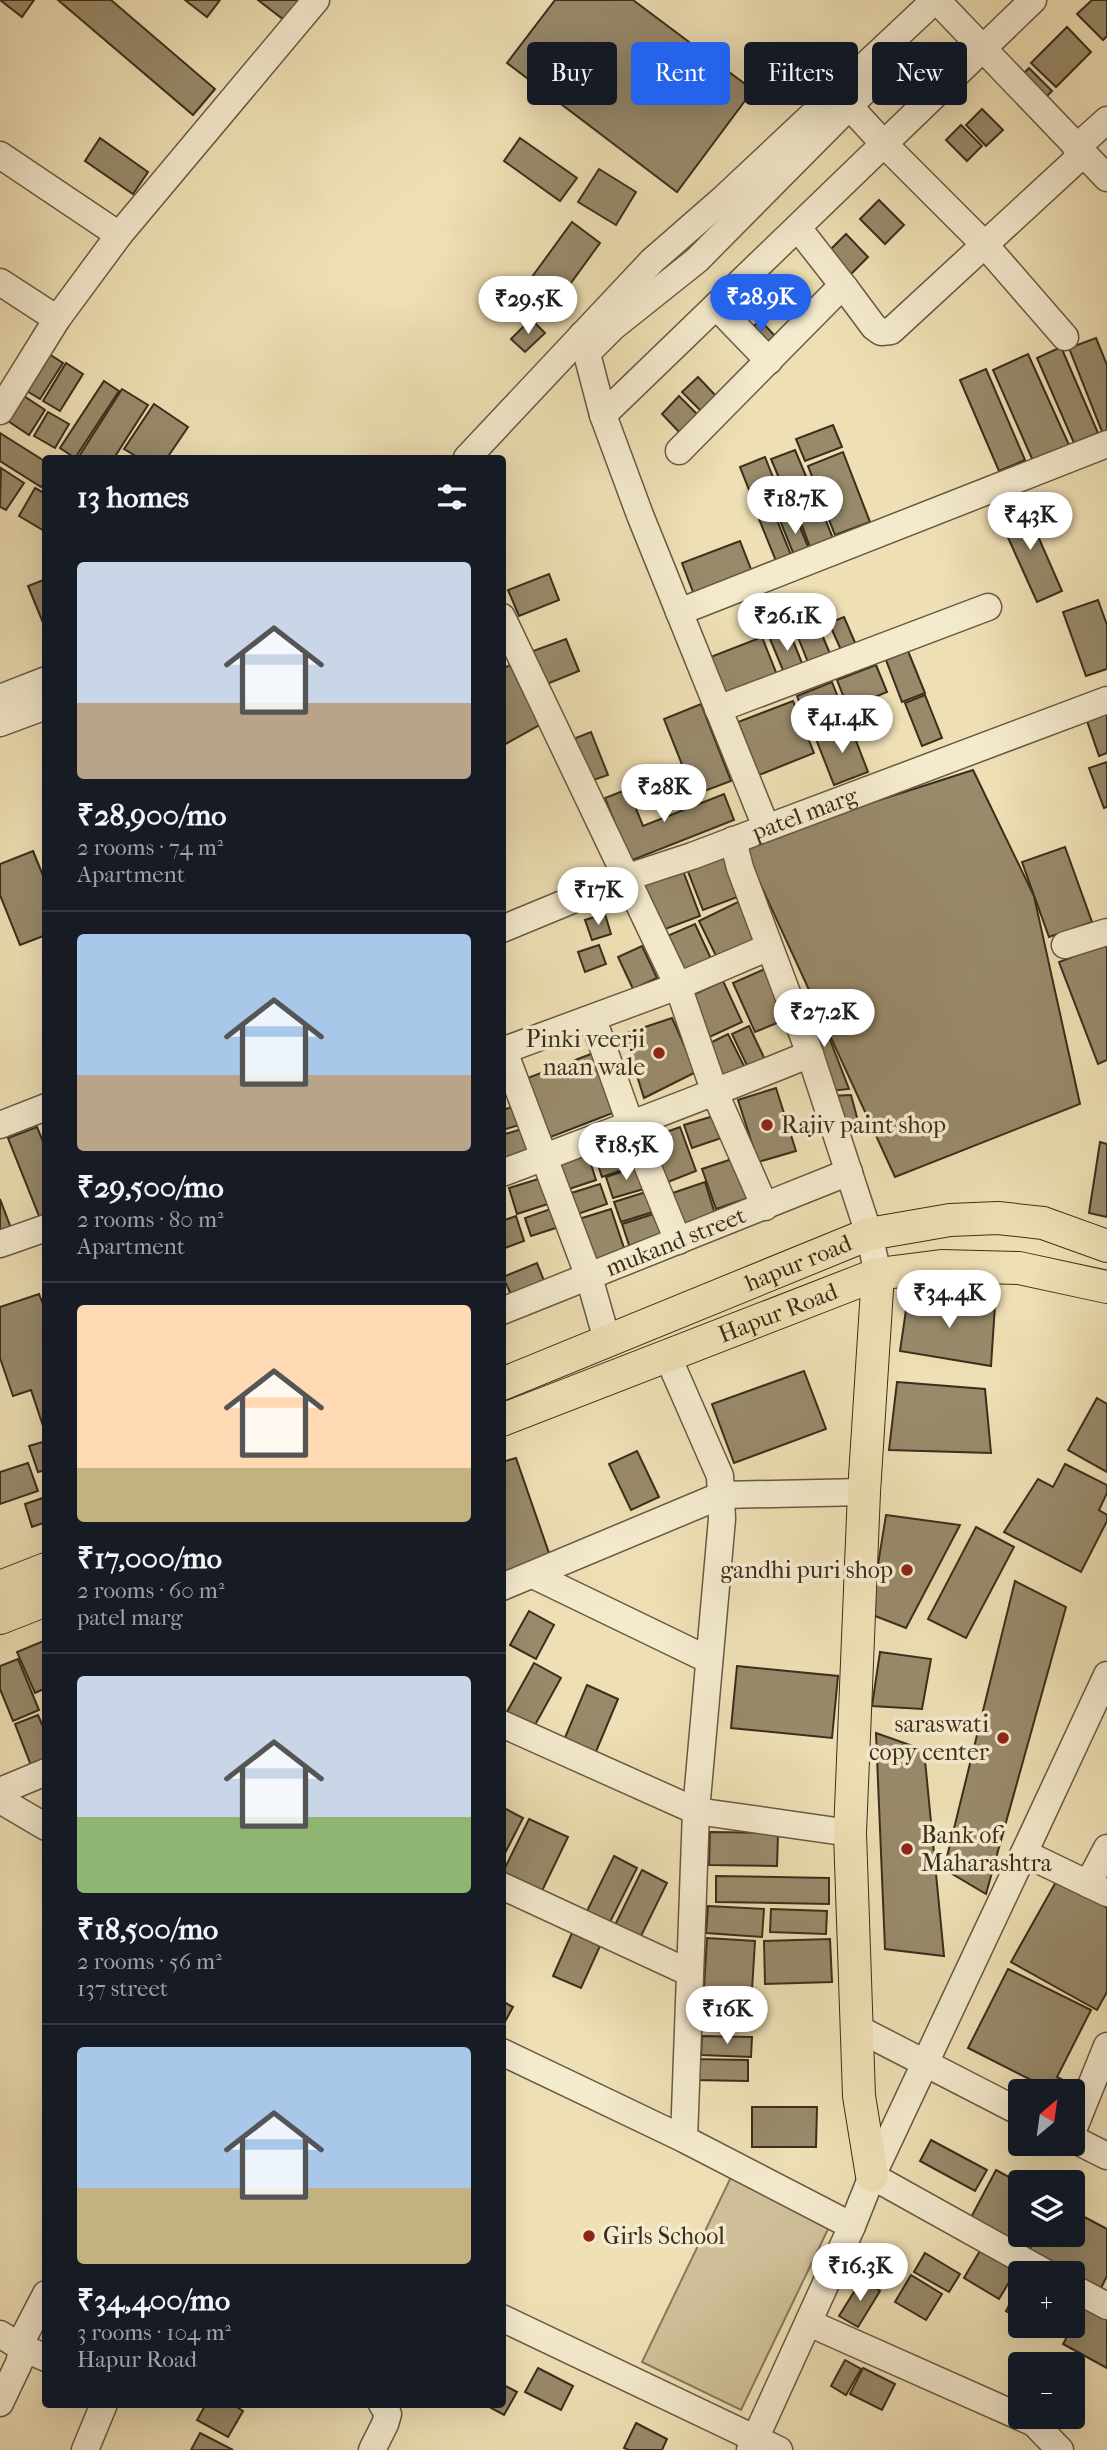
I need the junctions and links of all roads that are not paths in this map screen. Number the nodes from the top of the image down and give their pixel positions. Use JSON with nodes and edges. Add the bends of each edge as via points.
{"nodes":[{"id":1,"x":316,"y":0,"type":"edge"},
{"id":2,"x":1033,"y":0,"type":"edge"},
{"id":3,"x":932,"y":5,"type":"edge"},
{"id":4,"x":983,"y":49,"type":"junction"},
{"id":5,"x":849,"y":106,"type":"junction"},
{"id":6,"x":1107,"y":120,"type":"edge"},
{"id":7,"x":885,"y":145,"type":"junction"},
{"id":8,"x":1079,"y":151,"type":"junction"},
{"id":9,"x":0,"y":155,"type":"edge"},
{"id":10,"x":1107,"y":178,"type":"edge"},
{"id":11,"x":798,"y":228,"type":"junction"},
{"id":12,"x":119,"y":235,"type":"junction"},
{"id":13,"x":985,"y":245,"type":"junction"},
{"id":14,"x":0,"y":282,"type":"edge"},
{"id":15,"x":845,"y":288,"type":"junction"},
{"id":16,"x":716,"y":306,"type":"junction"},
{"id":17,"x":57,"y":318,"type":"junction"},
{"id":18,"x":1065,"y":337,"type":"dead end"},
{"id":19,"x":584,"y":344,"type":"junction"},
{"id":20,"x":769,"y":360,"type":"junction"},
{"id":21,"x":0,"y":411,"type":"edge"},
{"id":22,"x":603,"y":415,"type":"junction"},
{"id":23,"x":1107,"y":444,"type":"edge"},
{"id":24,"x":679,"y":451,"type":"dead end"},
{"id":25,"x":470,"y":455,"type":"edge"},
{"id":26,"x":492,"y":455,"type":"edge"},
{"id":27,"x":988,"y":607,"type":"dead end"},
{"id":28,"x":679,"y":612,"type":"junction"},
{"id":29,"x":506,"y":626,"type":"edge"},
{"id":30,"x":42,"y":682,"type":"edge"},
{"id":31,"x":0,"y":698,"type":"edge"},
{"id":32,"x":1107,"y":700,"type":"edge"},
{"id":33,"x":42,"y":707,"type":"edge"},
{"id":34,"x":718,"y":709,"type":"junction"},
{"id":35,"x":0,"y":723,"type":"edge"},
{"id":36,"x":766,"y":827,"type":"junction"},
{"id":37,"x":733,"y":840,"type":"junction"},
{"id":38,"x":628,"y":877,"type":"junction"},
{"id":39,"x":506,"y":927,"type":"edge"},
{"id":40,"x":1107,"y":932,"type":"edge"},
{"id":41,"x":1065,"y":945,"type":"dead end"},
{"id":42,"x":769,"y":947,"type":"junction"},
{"id":43,"x":678,"y":986,"type":"junction"},
{"id":44,"x":593,"y":1019,"type":"junction"},
{"id":45,"x":506,"y":1050,"type":"edge"},
{"id":46,"x":810,"y":1054,"type":"junction"},
{"id":47,"x":506,"y":1059,"type":"edge"},
{"id":48,"x":715,"y":1093,"type":"junction"},
{"id":49,"x":42,"y":1109,"type":"edge"},
{"id":50,"x":630,"y":1123,"type":"junction"},
{"id":51,"x":0,"y":1125,"type":"edge"},
{"id":52,"x":544,"y":1157,"type":"junction"},
{"id":53,"x":506,"y":1172,"type":"edge"},
{"id":54,"x":849,"y":1172,"type":"junction"},
{"id":55,"x":765,"y":1206,"type":"junction"},
{"id":56,"x":42,"y":1228,"type":"edge"},
{"id":57,"x":869,"y":1234,"type":"junction"},
{"id":58,"x":678,"y":1241,"type":"junction"},
{"id":59,"x":0,"y":1244,"type":"edge"},
{"id":60,"x":1107,"y":1246,"type":"edge"},
{"id":61,"x":878,"y":1274,"type":"junction"},
{"id":62,"x":589,"y":1278,"type":"junction"},
{"id":63,"x":1107,"y":1287,"type":"edge"},
{"id":64,"x":506,"y":1309,"type":"edge"},
{"id":65,"x":607,"y":1340,"type":"junction"},
{"id":66,"x":668,"y":1357,"type":"junction"},
{"id":67,"x":506,"y":1382,"type":"edge"},
{"id":68,"x":506,"y":1418,"type":"edge"},
{"id":69,"x":864,"y":1492,"type":"junction"},
{"id":70,"x":722,"y":1494,"type":"junction"},
{"id":71,"x":42,"y":1571,"type":"edge"},
{"id":72,"x":533,"y":1575,"type":"junction"},
{"id":73,"x":506,"y":1585,"type":"edge"},
{"id":74,"x":0,"y":1587,"type":"edge"},
{"id":75,"x":42,"y":1602,"type":"edge"},
{"id":76,"x":0,"y":1618,"type":"edge"},
{"id":77,"x":709,"y":1660,"type":"junction"},
{"id":78,"x":1107,"y":1675,"type":"edge"},
{"id":79,"x":506,"y":1726,"type":"edge"},
{"id":80,"x":42,"y":1774,"type":"edge"},
{"id":81,"x":0,"y":1791,"type":"edge"},
{"id":82,"x":0,"y":1800,"type":"edge"},
{"id":83,"x":696,"y":1811,"type":"junction"},
{"id":84,"x":42,"y":1825,"type":"edge"},
{"id":85,"x":850,"y":1833,"type":"junction"},
{"id":86,"x":1107,"y":1848,"type":"edge"},
{"id":87,"x":1024,"y":1853,"type":"junction"},
{"id":88,"x":506,"y":1888,"type":"edge"},
{"id":89,"x":1098,"y":1888,"type":"edge"},
{"id":90,"x":690,"y":1973,"type":"junction"},
{"id":91,"x":855,"y":2027,"type":"junction"},
{"id":92,"x":1107,"y":2046,"type":"edge"},
{"id":93,"x":506,"y":2054,"type":"edge"},
{"id":94,"x":927,"y":2063,"type":"junction"},
{"id":95,"x":1085,"y":2100,"type":"edge"},
{"id":96,"x":1008,"y":2106,"type":"edge"},
{"id":97,"x":684,"y":2139,"type":"junction"},
{"id":98,"x":1085,"y":2145,"type":"edge"},
{"id":99,"x":1107,"y":2156,"type":"edge"},
{"id":100,"x":872,"y":2176,"type":"junction"},
{"id":101,"x":852,"y":2226,"type":"junction"},
{"id":102,"x":1024,"y":2261,"type":"edge"},
{"id":103,"x":1085,"y":2294,"type":"edge"},
{"id":104,"x":42,"y":2299,"type":"edge"},
{"id":105,"x":1107,"y":2306,"type":"edge"},
{"id":106,"x":506,"y":2320,"type":"edge"},
{"id":107,"x":809,"y":2323,"type":"junction"},
{"id":108,"x":10,"y":2340,"type":"edge"},
{"id":109,"x":42,"y":2356,"type":"edge"},
{"id":110,"x":0,"y":2403,"type":"edge"},
{"id":111,"x":102,"y":2408,"type":"edge"},
{"id":112,"x":384,"y":2408,"type":"edge"},
{"id":113,"x":761,"y":2446,"type":"edge"},
{"id":114,"x":85,"y":2450,"type":"edge"},
{"id":115,"x":372,"y":2450,"type":"edge"},
{"id":116,"x":1060,"y":2450,"type":"edge"}],
"edges":[{"from":1,"to":12,"type":"street"},
{"from":2,"to":4,"type":"street"},
{"from":3,"to":4,"type":"street"},
{"from":3,"to":5,"type":"street"},
{"from":3,"to":19,"type":"street","via":[[652,261]]},
{"from":4,"to":7,"type":"street"},
{"from":4,"to":8,"type":"street"},
{"from":5,"to":7,"type":"street"},
{"from":5,"to":19,"type":"street","via":[[684,271],[614,327]]},
{"from":6,"to":8,"type":"street"},
{"from":7,"to":11,"type":"street"},
{"from":7,"to":13,"type":"street"},
{"from":8,"to":10,"type":"street"},
{"from":8,"to":13,"type":"street"},
{"from":9,"to":12,"type":"street"},
{"from":11,"to":15,"type":"street"},
{"from":11,"to":16,"type":"street"},
{"from":12,"to":17,"type":"street"},
{"from":13,"to":15,"type":"street","via":[[886,333],[874,327]]},
{"from":13,"to":18,"type":"street"},
{"from":14,"to":17,"type":"street"},
{"from":15,"to":20,"type":"street","via":[[833,294]]},
{"from":16,"to":20,"type":"street"},
{"from":16,"to":22,"type":"street"},
{"from":17,"to":21,"type":"street"},
{"from":19,"to":22,"type":"street"},
{"from":19,"to":25,"type":"street"},
{"from":19,"to":26,"type":"street"},
{"from":20,"to":24,"type":"street"},
{"from":22,"to":28,"type":"street"},
{"from":23,"to":28,"type":"street"},
{"from":27,"to":34,"type":"street"},
{"from":28,"to":34,"type":"street"},
{"from":29,"to":38,"type":"street"},
{"from":30,"to":31,"type":"street"},
{"from":32,"to":36,"type":"street","name":"patel marg"},
{"from":33,"to":35,"type":"street"},
{"from":34,"to":36,"type":"street"},
{"from":36,"to":37,"type":"street","name":"patel marg"},
{"from":37,"to":38,"type":"street","name":"patel marg"},
{"from":37,"to":42,"type":"street"},
{"from":38,"to":39,"type":"street","name":"patel marg"},
{"from":38,"to":43,"type":"street"},
{"from":40,"to":41,"type":"street"},
{"from":42,"to":43,"type":"street"},
{"from":42,"to":46,"type":"street"},
{"from":43,"to":44,"type":"street"},
{"from":43,"to":48,"type":"street"},
{"from":44,"to":45,"type":"street"},
{"from":44,"to":50,"type":"street"},
{"from":46,"to":48,"type":"street"},
{"from":46,"to":54,"type":"street"},
{"from":47,"to":52,"type":"street"},
{"from":48,"to":50,"type":"street"},
{"from":48,"to":55,"type":"street"},
{"from":49,"to":51,"type":"street"},
{"from":50,"to":52,"type":"street"},
{"from":50,"to":58,"type":"street"},
{"from":52,"to":53,"type":"street"},
{"from":52,"to":62,"type":"street"},
{"from":54,"to":55,"type":"street","name":"mukand street"},
{"from":54,"to":57,"type":"street"},
{"from":55,"to":58,"type":"street","name":"mukand street"},
{"from":56,"to":59,"type":"street"},
{"from":57,"to":60,"type":"main road","name":"hapur road","via":[[950,1220],[998,1218],[1043,1223]]},
{"from":57,"to":61,"type":"street"},
{"from":57,"to":65,"type":"main road","name":"hapur road"},
{"from":58,"to":62,"type":"street","name":"mukand street"},
{"from":61,"to":63,"type":"main road","name":"Hapur Road","via":[[941,1266],[1018,1268]]},
{"from":61,"to":66,"type":"main road","name":"Hapur Road"},
{"from":61,"to":69,"type":"main road"},
{"from":62,"to":64,"type":"street","name":"mukand street"},
{"from":62,"to":65,"type":"street"},
{"from":65,"to":67,"type":"main road","name":"hapur road"},
{"from":66,"to":68,"type":"main road","name":"Hapur Road"},
{"from":66,"to":70,"type":"street","via":[[720,1476]]},
{"from":69,"to":70,"type":"street"},
{"from":69,"to":85,"type":"main road"},
{"from":70,"to":72,"type":"street"},
{"from":70,"to":77,"type":"street"},
{"from":71,"to":74,"type":"main road"},
{"from":72,"to":73,"type":"street"},
{"from":72,"to":77,"type":"street"},
{"from":75,"to":76,"type":"main road"},
{"from":77,"to":83,"type":"street"},
{"from":78,"to":87,"type":"street"},
{"from":79,"to":83,"type":"street"},
{"from":80,"to":81,"type":"street"},
{"from":82,"to":84,"type":"street"},
{"from":83,"to":85,"type":"street"},
{"from":83,"to":90,"type":"street"},
{"from":85,"to":91,"type":"main road"},
{"from":86,"to":89,"type":"street"},
{"from":87,"to":89,"type":"street"},
{"from":87,"to":94,"type":"street"},
{"from":88,"to":90,"type":"street"},
{"from":90,"to":97,"type":"street"},
{"from":91,"to":94,"type":"street"},
{"from":91,"to":100,"type":"main road","via":[[859,2096]]},
{"from":92,"to":95,"type":"street"},
{"from":93,"to":97,"type":"street"},
{"from":94,"to":96,"type":"street"},
{"from":94,"to":100,"type":"street"},
{"from":97,"to":101,"type":"street"},
{"from":98,"to":99,"type":"street"},
{"from":100,"to":101,"type":"street"},
{"from":100,"to":102,"type":"street"},
{"from":101,"to":107,"type":"street"},
{"from":103,"to":105,"type":"street"},
{"from":104,"to":108,"type":"street"},
{"from":106,"to":113,"type":"street"},
{"from":107,"to":113,"type":"street"},
{"from":107,"to":116,"type":"street","via":[[1034,2423]]},
{"from":108,"to":109,"type":"street"},
{"from":108,"to":110,"type":"street","via":[[22,2355]]},
{"from":111,"to":114,"type":"street"},
{"from":112,"to":115,"type":"street","via":[[388,2414]]}]}
